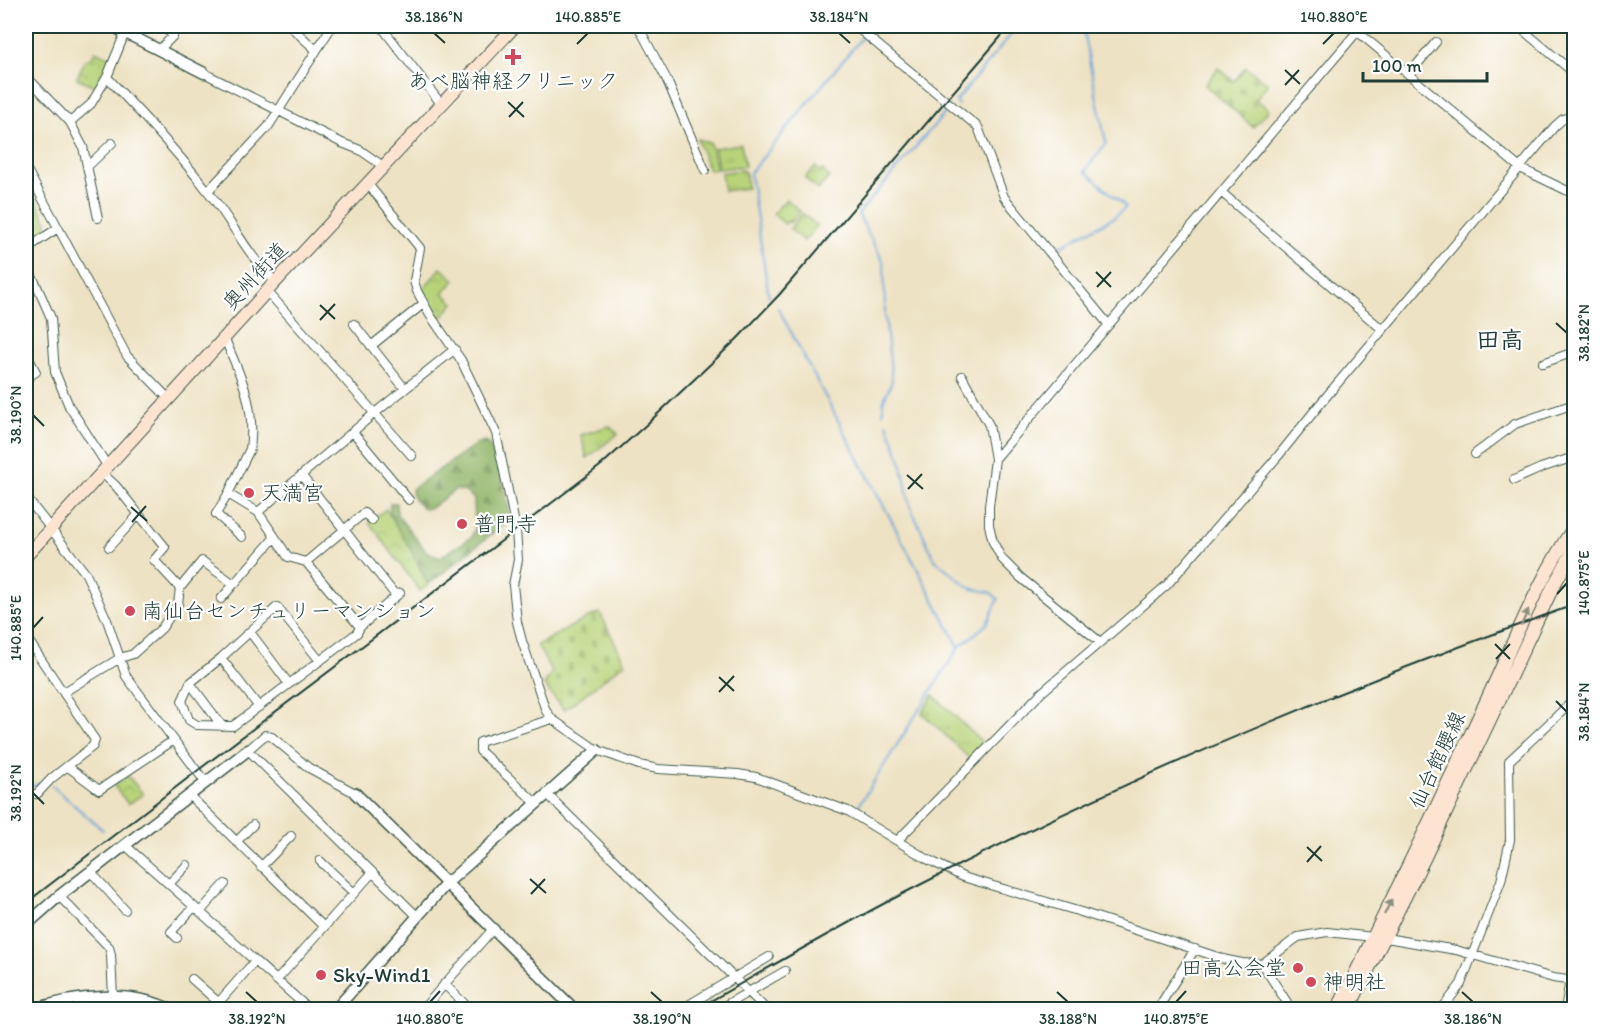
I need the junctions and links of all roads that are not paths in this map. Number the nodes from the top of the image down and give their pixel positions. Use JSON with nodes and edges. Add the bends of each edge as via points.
{"nodes":[{"id":1,"x":112,"y":26,"type":"edge"},
{"id":2,"x":163,"y":26,"type":"edge"},
{"id":3,"x":290,"y":26,"type":"edge"},
{"id":4,"x":332,"y":26,"type":"edge"},
{"id":5,"x":381,"y":26,"type":"edge"},
{"id":6,"x":515,"y":26,"type":"edge"},
{"id":7,"x":638,"y":26,"type":"edge"},
{"id":8,"x":855,"y":26,"type":"edge"},
{"id":9,"x":1518,"y":26,"type":"edge"},
{"id":10,"x":1357,"y":27,"type":"edge"},
{"id":11,"x":125,"y":33,"type":"junction"},
{"id":12,"x":1436,"y":42,"type":"dead end"},
{"id":13,"x":159,"y":50,"type":"junction"},
{"id":14,"x":316,"y":50,"type":"junction"},
{"id":15,"x":204,"y":73,"type":"joint"},
{"id":16,"x":1575,"y":73,"type":"edge"},
{"id":17,"x":1409,"y":74,"type":"junction"},
{"id":18,"x":26,"y":76,"type":"edge"},
{"id":19,"x":107,"y":76,"type":"junction"},
{"id":20,"x":442,"y":105,"type":"junction"},
{"id":21,"x":279,"y":111,"type":"junction"},
{"id":22,"x":1575,"y":116,"type":"edge"},
{"id":23,"x":70,"y":122,"type":"junction"},
{"id":24,"x":112,"y":143,"type":"dead end"},
{"id":25,"x":383,"y":166,"type":"junction"},
{"id":26,"x":87,"y":167,"type":"junction"},
{"id":27,"x":26,"y":168,"type":"edge"},
{"id":28,"x":1520,"y":168,"type":"junction"},
{"id":29,"x":705,"y":170,"type":"dead end"},
{"id":30,"x":367,"y":183,"type":"junction"},
{"id":31,"x":208,"y":191,"type":"junction"},
{"id":32,"x":1221,"y":192,"type":"junction"},
{"id":33,"x":1575,"y":194,"type":"edge"},
{"id":34,"x":98,"y":218,"type":"dead end"},
{"id":35,"x":58,"y":228,"type":"junction"},
{"id":36,"x":26,"y":249,"type":"edge"},
{"id":37,"x":26,"y":266,"type":"edge"},
{"id":38,"x":271,"y":287,"type":"junction"},
{"id":39,"x":423,"y":304,"type":"junction"},
{"id":40,"x":354,"y":324,"type":"dead end"},
{"id":41,"x":1108,"y":324,"type":"junction"},
{"id":42,"x":1383,"y":330,"type":"junction"},
{"id":43,"x":224,"y":337,"type":"junction"},
{"id":44,"x":371,"y":346,"type":"junction"},
{"id":45,"x":455,"y":349,"type":"junction"},
{"id":46,"x":1575,"y":352,"type":"edge"},
{"id":47,"x":26,"y":353,"type":"edge"},
{"id":48,"x":1543,"y":363,"type":"dead end"},
{"id":49,"x":962,"y":376,"type":"dead end"},
{"id":50,"x":26,"y":378,"type":"edge"},
{"id":51,"x":405,"y":389,"type":"junction"},
{"id":52,"x":169,"y":399,"type":"junction"},
{"id":53,"x":1575,"y":404,"type":"edge"},
{"id":54,"x":376,"y":412,"type":"junction"},
{"id":55,"x":353,"y":432,"type":"junction"},
{"id":56,"x":1475,"y":454,"type":"dead end"},
{"id":57,"x":412,"y":456,"type":"dead end"},
{"id":58,"x":1575,"y":457,"type":"edge"},
{"id":59,"x":995,"y":459,"type":"junction"},
{"id":60,"x":105,"y":470,"type":"junction"},
{"id":61,"x":302,"y":476,"type":"junction"},
{"id":62,"x":1514,"y":480,"type":"dead end"},
{"id":63,"x":228,"y":494,"type":"junction"},
{"id":64,"x":26,"y":497,"type":"edge"},
{"id":65,"x":409,"y":500,"type":"dead end"},
{"id":66,"x":258,"y":512,"type":"junction"},
{"id":67,"x":138,"y":515,"type":"junction"},
{"id":68,"x":372,"y":520,"type":"dead end"},
{"id":69,"x":1575,"y":527,"type":"edge"},
{"id":70,"x":344,"y":529,"type":"junction"},
{"id":71,"x":50,"y":530,"type":"junction"},
{"id":72,"x":242,"y":537,"type":"dead end"},
{"id":73,"x":275,"y":537,"type":"junction"},
{"id":74,"x":109,"y":547,"type":"dead end"},
{"id":75,"x":1575,"y":549,"type":"edge"},
{"id":76,"x":26,"y":556,"type":"edge"},
{"id":77,"x":306,"y":562,"type":"junction"},
{"id":78,"x":234,"y":584,"type":"junction"},
{"id":79,"x":180,"y":588,"type":"junction"},
{"id":80,"x":221,"y":599,"type":"dead end"},
{"id":81,"x":360,"y":627,"type":"junction"},
{"id":82,"x":250,"y":632,"type":"junction"},
{"id":83,"x":26,"y":637,"type":"edge"},
{"id":84,"x":1099,"y":641,"type":"junction"},
{"id":85,"x":120,"y":658,"type":"junction"},
{"id":86,"x":221,"y":658,"type":"junction"},
{"id":87,"x":320,"y":661,"type":"junction"},
{"id":88,"x":190,"y":683,"type":"junction"},
{"id":89,"x":290,"y":684,"type":"junction"},
{"id":90,"x":64,"y":692,"type":"junction"},
{"id":91,"x":1575,"y":700,"type":"edge"},
{"id":92,"x":259,"y":706,"type":"junction"},
{"id":93,"x":552,"y":719,"type":"junction"},
{"id":94,"x":222,"y":726,"type":"junction"},
{"id":95,"x":174,"y":740,"type":"junction"},
{"id":96,"x":248,"y":750,"type":"junction"},
{"id":97,"x":597,"y":750,"type":"junction"},
{"id":98,"x":67,"y":766,"type":"junction"},
{"id":99,"x":206,"y":783,"type":"junction"},
{"id":100,"x":355,"y":793,"type":"joint"},
{"id":101,"x":26,"y":794,"type":"edge"},
{"id":102,"x":548,"y":795,"type":"junction"},
{"id":103,"x":190,"y":796,"type":"junction"},
{"id":104,"x":537,"y":804,"type":"junction"},
{"id":105,"x":253,"y":825,"type":"dead end"},
{"id":106,"x":291,"y":836,"type":"dead end"},
{"id":107,"x":898,"y":840,"type":"junction"},
{"id":108,"x":236,"y":842,"type":"junction"},
{"id":109,"x":125,"y":845,"type":"junction"},
{"id":110,"x":320,"y":861,"type":"dead end"},
{"id":111,"x":187,"y":865,"type":"dead end"},
{"id":112,"x":261,"y":867,"type":"junction"},
{"id":113,"x":91,"y":872,"type":"junction"},
{"id":114,"x":372,"y":873,"type":"junction"},
{"id":115,"x":447,"y":883,"type":"junction"},
{"id":116,"x":169,"y":884,"type":"junction"},
{"id":117,"x":225,"y":884,"type":"dead end"},
{"id":118,"x":354,"y":893,"type":"junction"},
{"id":119,"x":59,"y":896,"type":"junction"},
{"id":120,"x":197,"y":909,"type":"junction"},
{"id":121,"x":125,"y":910,"type":"dead end"},
{"id":122,"x":417,"y":916,"type":"junction"},
{"id":123,"x":26,"y":925,"type":"edge"},
{"id":124,"x":324,"y":927,"type":"junction"},
{"id":125,"x":493,"y":929,"type":"junction"},
{"id":126,"x":177,"y":938,"type":"dead end"},
{"id":127,"x":1379,"y":938,"type":"junction"},
{"id":128,"x":1195,"y":949,"type":"junction"},
{"id":129,"x":1473,"y":955,"type":"junction"},
{"id":130,"x":770,"y":957,"type":"dead end"},
{"id":131,"x":255,"y":961,"type":"junction"},
{"id":132,"x":1262,"y":964,"type":"junction"},
{"id":133,"x":784,"y":971,"type":"dead end"},
{"id":134,"x":734,"y":978,"type":"junction"},
{"id":135,"x":192,"y":979,"type":"dead end"},
{"id":136,"x":277,"y":980,"type":"junction"},
{"id":137,"x":1572,"y":981,"type":"edge"},
{"id":138,"x":444,"y":984,"type":"junction"},
{"id":139,"x":748,"y":991,"type":"junction"},
{"id":140,"x":26,"y":993,"type":"edge"},
{"id":141,"x":113,"y":997,"type":"junction"},
{"id":142,"x":218,"y":1002,"type":"junction"},
{"id":143,"x":35,"y":1009,"type":"edge"},
{"id":144,"x":171,"y":1010,"type":"edge"},
{"id":145,"x":212,"y":1010,"type":"edge"},
{"id":146,"x":310,"y":1010,"type":"edge"},
{"id":147,"x":335,"y":1010,"type":"edge"},
{"id":148,"x":422,"y":1010,"type":"edge"},
{"id":149,"x":471,"y":1010,"type":"edge"},
{"id":150,"x":575,"y":1010,"type":"edge"},
{"id":151,"x":680,"y":1010,"type":"edge"},
{"id":152,"x":717,"y":1010,"type":"edge"},
{"id":153,"x":767,"y":1010,"type":"edge"},
{"id":154,"x":1157,"y":1010,"type":"edge"},
{"id":155,"x":1292,"y":1010,"type":"edge"},
{"id":156,"x":1337,"y":1010,"type":"edge"},
{"id":157,"x":1348,"y":1010,"type":"edge"},
{"id":158,"x":1441,"y":1010,"type":"edge"},
{"id":159,"x":1565,"y":1010,"type":"edge"}],
"edges":[{"from":1,"to":11,"type":"street"},
{"from":2,"to":13,"type":"street","via":[[172,36]]},
{"from":3,"to":14,"type":"street"},
{"from":4,"to":14,"type":"street"},
{"from":5,"to":20,"type":"street"},
{"from":6,"to":20,"type":"main road","name":"奥州街道"},
{"from":7,"to":29,"type":"street","via":[[666,78]]},
{"from":8,"to":41,"type":"street","via":[[978,127],[1004,197]]},
{"from":9,"to":16,"type":"street"},
{"from":10,"to":17,"type":"street"},
{"from":10,"to":32,"type":"street"},
{"from":11,"to":13,"type":"street"},
{"from":11,"to":19,"type":"street"},
{"from":12,"to":17,"type":"street"},
{"from":13,"to":15,"type":"street"},
{"from":14,"to":21,"type":"street"},
{"from":15,"to":21,"type":"street"},
{"from":17,"to":28,"type":"street"},
{"from":18,"to":23,"type":"street"},
{"from":19,"to":23,"type":"street","via":[[91,104]]},
{"from":19,"to":31,"type":"street"},
{"from":20,"to":25,"type":"main road","name":"奥州街道"},
{"from":21,"to":25,"type":"street","via":[[360,150]]},
{"from":21,"to":31,"type":"street","via":[[268,128]]},
{"from":22,"to":28,"type":"street","via":[[1555,126]]},
{"from":23,"to":26,"type":"street","via":[[83,147]]},
{"from":24,"to":26,"type":"street"},
{"from":25,"to":30,"type":"main road","name":"奥州街道"},
{"from":26,"to":34,"type":"street"},
{"from":27,"to":35,"type":"street"},
{"from":28,"to":33,"type":"street"},
{"from":28,"to":42,"type":"street"},
{"from":30,"to":38,"type":"main road","name":"奥州街道"},
{"from":30,"to":39,"type":"street","via":[[420,248],[414,281]]},
{"from":31,"to":38,"type":"street"},
{"from":32,"to":41,"type":"street"},
{"from":32,"to":42,"type":"street"},
{"from":35,"to":36,"type":"street"},
{"from":35,"to":52,"type":"street","via":[[127,356]]},
{"from":37,"to":60,"type":"street","via":[[51,318],[55,372]]},
{"from":38,"to":43,"type":"main road","name":"奥州街道"},
{"from":38,"to":54,"type":"street","via":[[359,397]]},
{"from":39,"to":44,"type":"street"},
{"from":39,"to":45,"type":"street"},
{"from":40,"to":44,"type":"street"},
{"from":41,"to":59,"type":"street"},
{"from":42,"to":84,"type":"street","via":[[1167,585]]},
{"from":43,"to":52,"type":"main road","name":"奥州街道"},
{"from":43,"to":63,"type":"street","via":[[250,402],[250,449]]},
{"from":44,"to":51,"type":"street"},
{"from":45,"to":51,"type":"street"},
{"from":45,"to":93,"type":"street","via":[[496,433],[516,529],[518,560],[513,585],[517,622]]},
{"from":46,"to":48,"type":"street"},
{"from":47,"to":50,"type":"street","via":[[36,372]]},
{"from":49,"to":59,"type":"street","via":[[988,425]]},
{"from":51,"to":54,"type":"street"},
{"from":52,"to":60,"type":"main road","name":"奥州街道"},
{"from":53,"to":56,"type":"street","via":[[1515,424]]},
{"from":54,"to":55,"type":"street"},
{"from":54,"to":57,"type":"street"},
{"from":55,"to":61,"type":"street"},
{"from":55,"to":65,"type":"street"},
{"from":58,"to":62,"type":"street"},
{"from":59,"to":84,"type":"street","via":[[989,525],[1002,559]]},
{"from":60,"to":67,"type":"street"},
{"from":60,"to":71,"type":"main road","name":"奥州街道"},
{"from":61,"to":66,"type":"street"},
{"from":61,"to":70,"type":"street"},
{"from":63,"to":66,"type":"street"},
{"from":63,"to":72,"type":"street","via":[[216,514]]},
{"from":64,"to":71,"type":"street"},
{"from":66,"to":73,"type":"street"},
{"from":67,"to":74,"type":"street"},
{"from":67,"to":79,"type":"street","via":[[165,547],[154,560]]},
{"from":68,"to":70,"type":"street","via":[[364,513]]},
{"from":127,"to":69,"type":"main road","name":"仙台館腰線","one_way":true,"via":[[1532,602]]},
{"from":70,"to":77,"type":"street"},
{"from":70,"to":81,"type":"street","via":[[398,595]]},
{"from":71,"to":76,"type":"main road","name":"奥州街道"},
{"from":71,"to":85,"type":"street","via":[[86,574]]},
{"from":73,"to":77,"type":"street","via":[[288,557]]},
{"from":73,"to":78,"type":"street"},
{"from":75,"to":127,"type":"main road","name":"仙台館腰線","via":[[1552,586],[1425,857]]},
{"from":77,"to":81,"type":"street"},
{"from":78,"to":79,"type":"street","via":[[202,561]]},
{"from":78,"to":80,"type":"street"},
{"from":79,"to":85,"type":"street","via":[[178,604],[169,620],[133,654]]},
{"from":81,"to":87,"type":"street"},
{"from":82,"to":86,"type":"street"},
{"from":82,"to":87,"type":"street","via":[[277,607]]},
{"from":82,"to":89,"type":"street"},
{"from":83,"to":90,"type":"street"},
{"from":84,"to":107,"type":"street","via":[[1041,693]]},
{"from":85,"to":90,"type":"street"},
{"from":85,"to":95,"type":"street","via":[[126,676]]},
{"from":86,"to":88,"type":"street"},
{"from":86,"to":92,"type":"street"},
{"from":87,"to":89,"type":"street"},
{"from":88,"to":94,"type":"street"},
{"from":88,"to":94,"type":"street","via":[[182,701],[189,720],[197,725]]},
{"from":89,"to":92,"type":"street"},
{"from":90,"to":98,"type":"street","via":[[94,740],[93,746]]},
{"from":91,"to":129,"type":"street","via":[[1509,761],[1509,851]]},
{"from":92,"to":94,"type":"street","via":[[233,726]]},
{"from":93,"to":97,"type":"street"},
{"from":93,"to":104,"type":"street","via":[[480,742],[480,751]]},
{"from":95,"to":98,"type":"street","via":[[99,790]]},
{"from":95,"to":99,"type":"street"},
{"from":96,"to":99,"type":"street"},
{"from":96,"to":100,"type":"street","via":[[265,735],[272,737],[309,768]]},
{"from":96,"to":114,"type":"street"},
{"from":97,"to":102,"type":"street"},
{"from":97,"to":107,"type":"street","via":[[658,770],[756,777],[848,811]]},
{"from":98,"to":101,"type":"street","via":[[37,794]]},
{"from":99,"to":103,"type":"street"},
{"from":100,"to":115,"type":"street"},
{"from":102,"to":104,"type":"street"},
{"from":102,"to":134,"type":"street"},
{"from":103,"to":108,"type":"street"},
{"from":103,"to":109,"type":"street"},
{"from":104,"to":115,"type":"street"},
{"from":105,"to":108,"type":"street"},
{"from":106,"to":112,"type":"street"},
{"from":107,"to":128,"type":"street","via":[[963,877]]},
{"from":108,"to":112,"type":"street"},
{"from":109,"to":113,"type":"street"},
{"from":109,"to":116,"type":"street"},
{"from":110,"to":118,"type":"street"},
{"from":111,"to":116,"type":"street"},
{"from":112,"to":124,"type":"street"},
{"from":113,"to":119,"type":"street"},
{"from":113,"to":121,"type":"street"},
{"from":114,"to":118,"type":"street"},
{"from":114,"to":122,"type":"street"},
{"from":115,"to":122,"type":"street"},
{"from":115,"to":125,"type":"street"},
{"from":116,"to":120,"type":"street"},
{"from":117,"to":120,"type":"street"},
{"from":118,"to":124,"type":"street"},
{"from":119,"to":123,"type":"street"},
{"from":119,"to":141,"type":"street","via":[[108,947]]},
{"from":120,"to":126,"type":"street","via":[[171,932]]},
{"from":120,"to":131,"type":"street"},
{"from":122,"to":147,"type":"street"},
{"from":124,"to":136,"type":"street"},
{"from":125,"to":138,"type":"street"},
{"from":125,"to":150,"type":"street"},
{"from":127,"to":129,"type":"street"},
{"from":127,"to":132,"type":"street","via":[[1327,932],[1308,934],[1290,941]]},
{"from":127,"to":156,"type":"main road","name":"仙台館腰線"},
{"from":127,"to":157,"type":"main road","name":"仙台館腰線"},
{"from":128,"to":132,"type":"street","via":[[1242,963]]},
{"from":128,"to":154,"type":"street"},
{"from":129,"to":137,"type":"street"},
{"from":129,"to":158,"type":"street","via":[[1461,984]]},
{"from":130,"to":134,"type":"street"},
{"from":131,"to":136,"type":"street"},
{"from":131,"to":142,"type":"street"},
{"from":132,"to":155,"type":"street"},
{"from":133,"to":139,"type":"street"},
{"from":134,"to":139,"type":"street"},
{"from":134,"to":151,"type":"street"},
{"from":135,"to":142,"type":"street"},
{"from":136,"to":146,"type":"street"},
{"from":137,"to":159,"type":"street"},
{"from":138,"to":148,"type":"street"},
{"from":138,"to":149,"type":"street"},
{"from":139,"to":152,"type":"street"},
{"from":139,"to":153,"type":"street"},
{"from":140,"to":143,"type":"street"},
{"from":141,"to":143,"type":"street","via":[[56,1002]]},
{"from":141,"to":144,"type":"street","via":[[137,999]]},
{"from":142,"to":145,"type":"street"}]}
